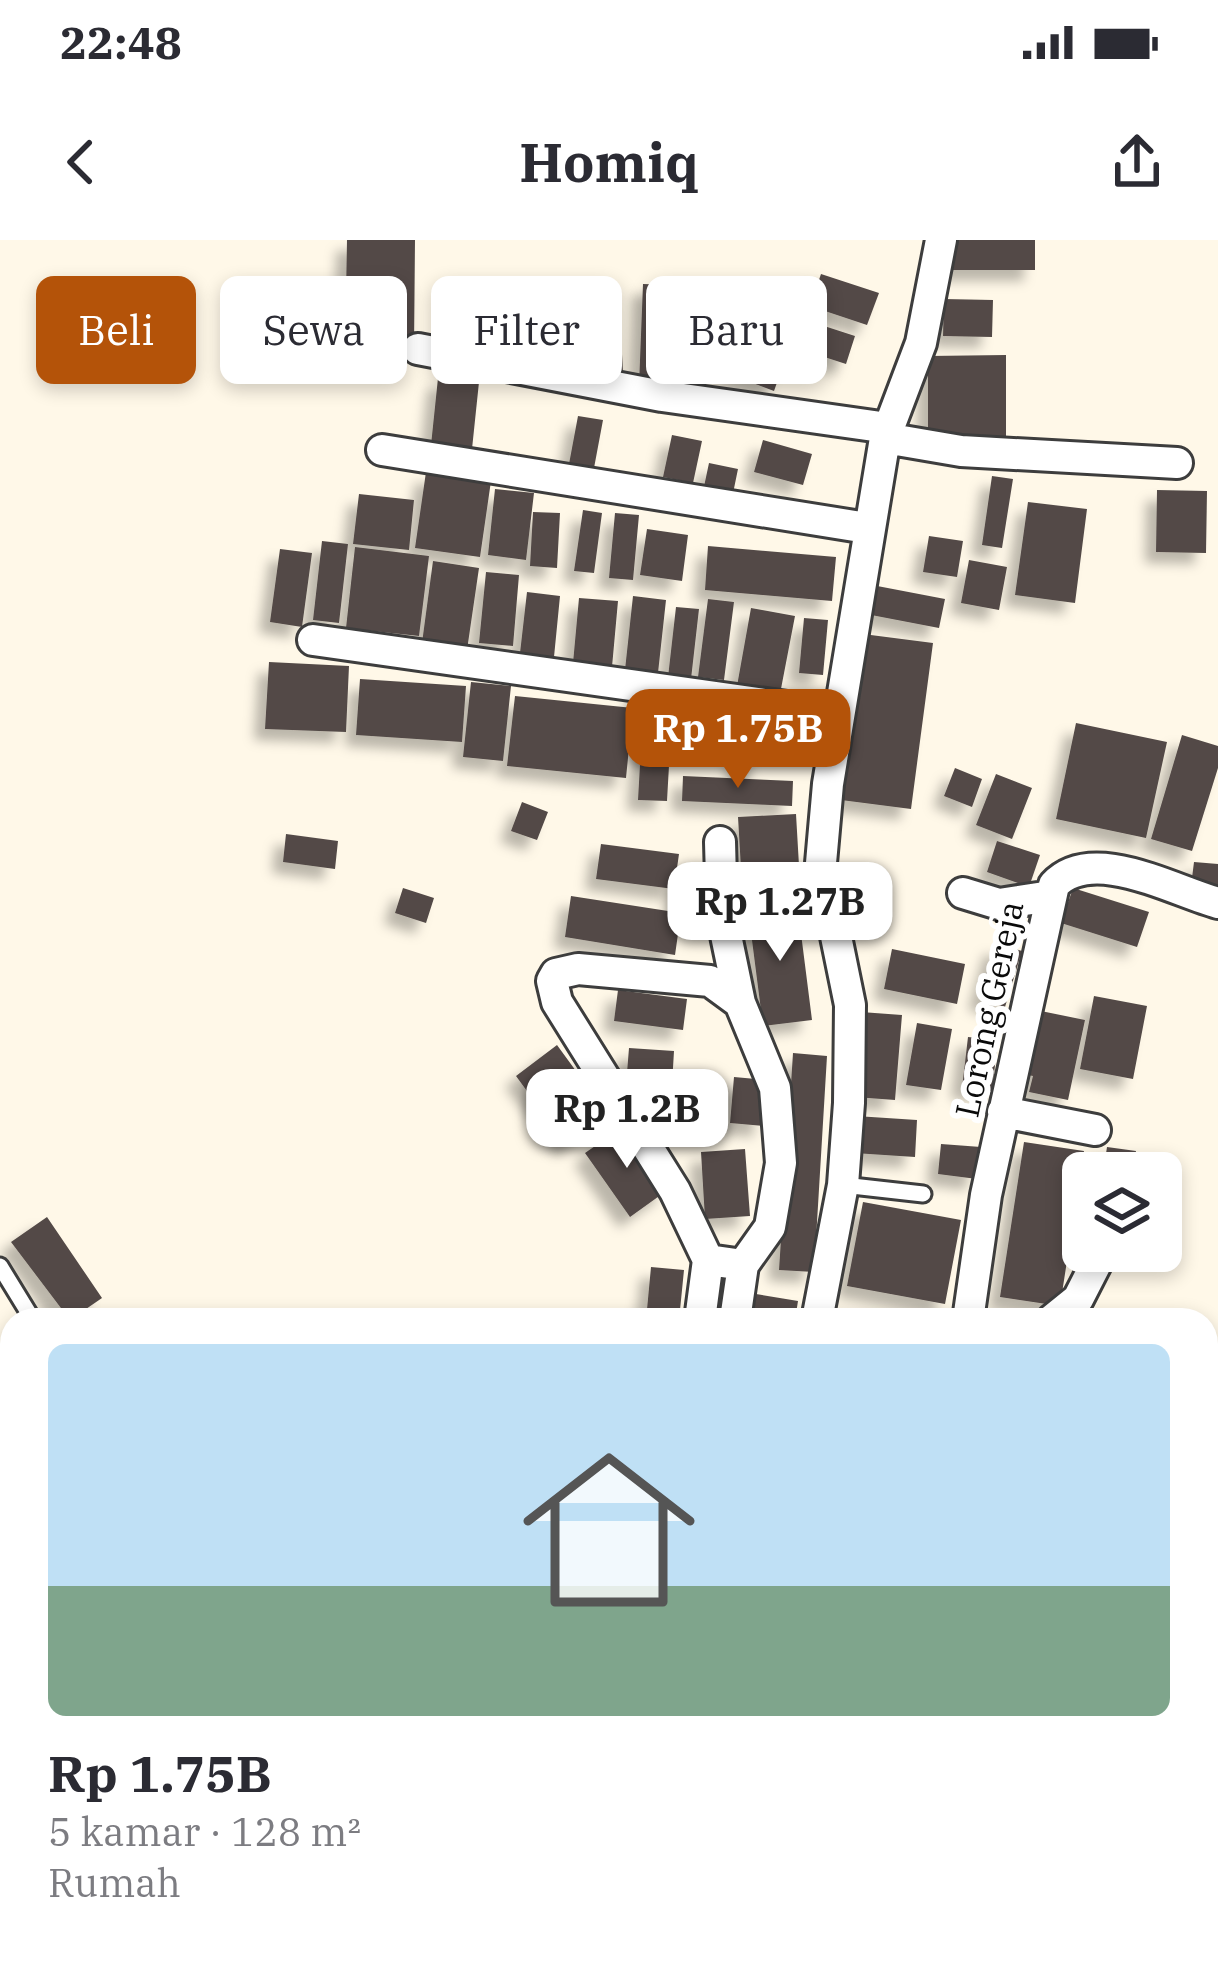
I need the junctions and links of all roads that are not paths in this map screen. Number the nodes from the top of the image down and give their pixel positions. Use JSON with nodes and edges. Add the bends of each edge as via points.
{"nodes":[{"id":1,"x":941,"y":240,"type":"edge"},
{"id":2,"x":418,"y":350,"type":"dead end"},
{"id":3,"x":886,"y":433,"type":"junction"},
{"id":4,"x":382,"y":450,"type":"dead end"},
{"id":5,"x":1178,"y":463,"type":"dead end"},
{"id":6,"x":867,"y":528,"type":"junction"},
{"id":7,"x":313,"y":640,"type":"dead end"},
{"id":8,"x":836,"y":714,"type":"junction"},
{"id":9,"x":720,"y":842,"type":"dead end"},
{"id":10,"x":963,"y":893,"type":"dead end"},
{"id":11,"x":1051,"y":896,"type":"junction"},
{"id":12,"x":1218,"y":903,"type":"edge"},
{"id":13,"x":740,"y":1003,"type":"junction"},
{"id":14,"x":1003,"y":1112,"type":"junction"},
{"id":15,"x":1095,"y":1130,"type":"dead end"},
{"id":16,"x":843,"y":1185,"type":"junction"},
{"id":17,"x":923,"y":1194,"type":"dead end"},
{"id":18,"x":708,"y":1260,"type":"junction"},
{"id":19,"x":743,"y":1265,"type":"junction"},
{"id":20,"x":0,"y":1266,"type":"edge"},
{"id":21,"x":1092,"y":1272,"type":"edge"},
{"id":22,"x":26,"y":1308,"type":"edge"},
{"id":23,"x":702,"y":1308,"type":"edge"},
{"id":24,"x":737,"y":1308,"type":"edge"},
{"id":25,"x":820,"y":1308,"type":"edge"},
{"id":26,"x":970,"y":1308,"type":"edge"},
{"id":27,"x":1067,"y":1308,"type":"edge"}],
"edges":[{"from":1,"to":3,"type":"street","via":[[921,343]]},
{"from":2,"to":3,"type":"street"},
{"from":3,"to":5,"type":"street","via":[[962,451]]},
{"from":3,"to":6,"type":"street"},
{"from":4,"to":6,"type":"street"},
{"from":6,"to":8,"type":"street"},
{"from":7,"to":8,"type":"street"},
{"from":8,"to":16,"type":"street","via":[[821,862],[850,1005]]},
{"from":9,"to":13,"type":"street","via":[[722,916]]},
{"from":10,"to":11,"type":"street","via":[[1000,904]]},
{"from":11,"to":12,"type":"street","name":"Lorong Gereja","via":[[1066,874],[1094,867]]},
{"from":11,"to":14,"type":"street","name":"Lorong Gereja"},
{"from":13,"to":18,"type":"street","via":[[710,981],[578,969],[552,981]]},
{"from":13,"to":19,"type":"street","via":[[775,1088],[781,1163],[770,1227]]},
{"from":14,"to":15,"type":"street"},
{"from":14,"to":26,"type":"street","name":"Lorong Gereja"},
{"from":16,"to":17,"type":"lane"},
{"from":16,"to":25,"type":"street"},
{"from":18,"to":19,"type":"street"},
{"from":18,"to":23,"type":"street"},
{"from":19,"to":24,"type":"street"},
{"from":20,"to":22,"type":"lane"},
{"from":21,"to":27,"type":"street"}]}
